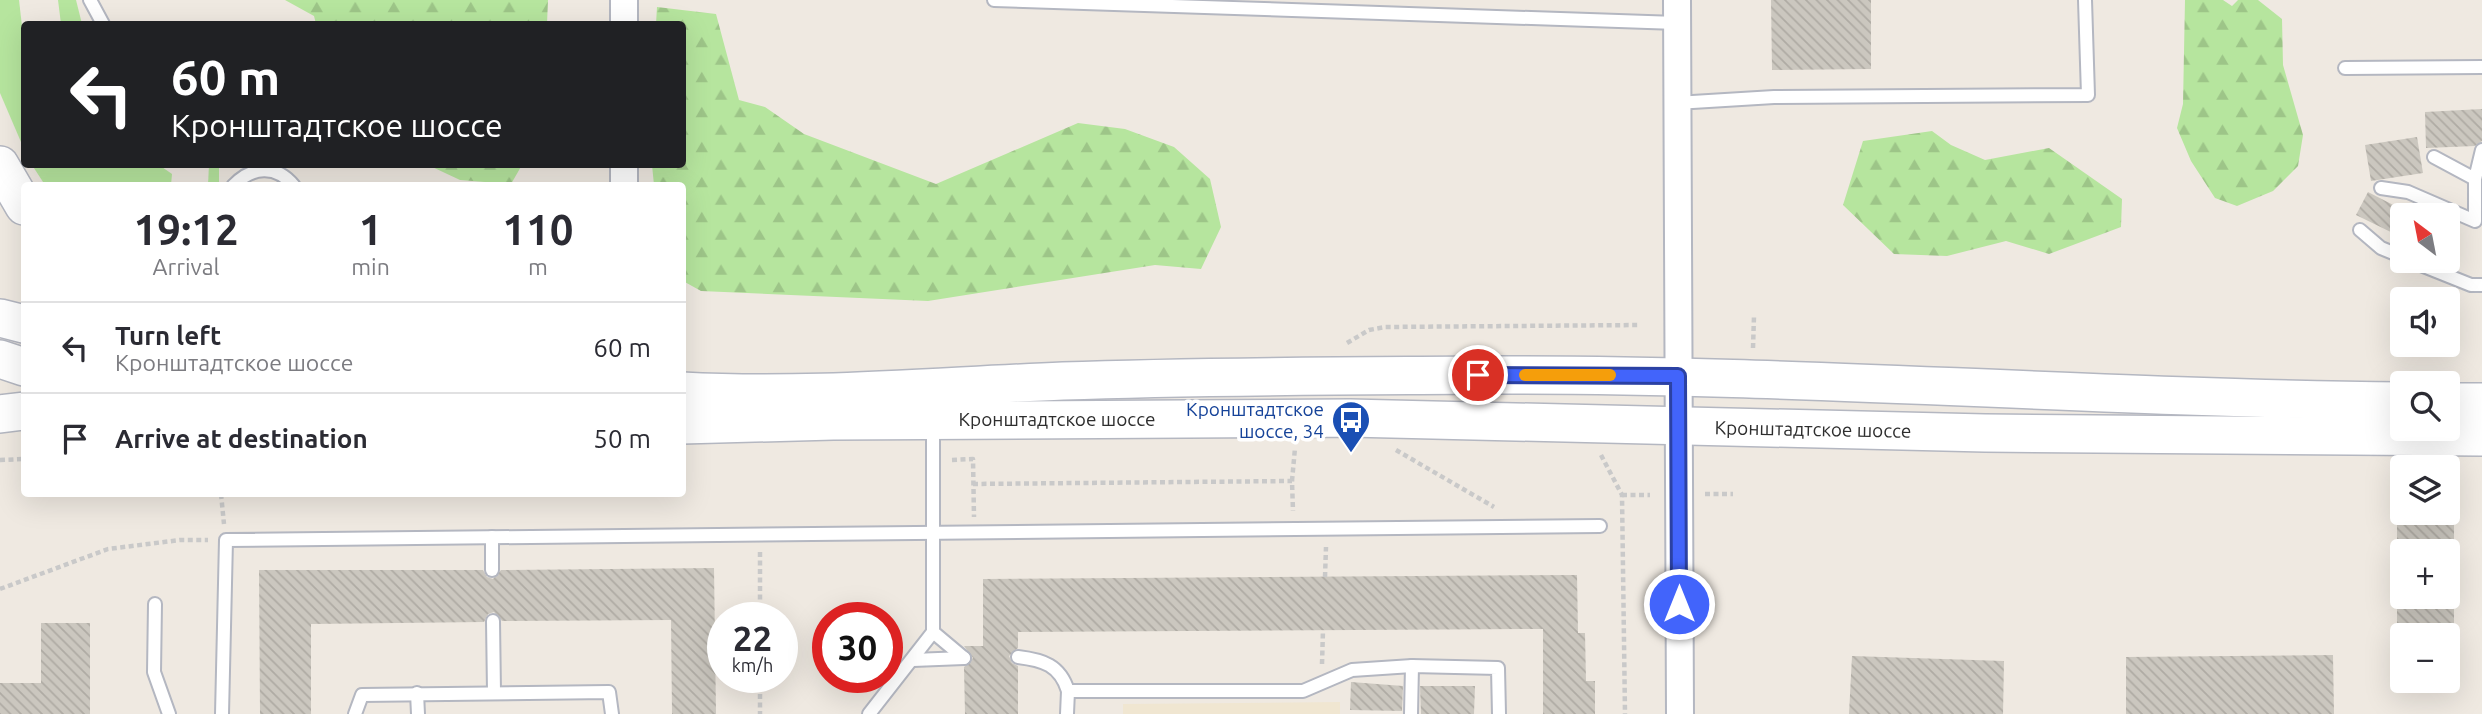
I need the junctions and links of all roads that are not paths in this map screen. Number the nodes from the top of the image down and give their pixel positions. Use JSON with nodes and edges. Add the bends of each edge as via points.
{"nodes":[{"id":1,"x":90,"y":0,"type":"edge"},
{"id":2,"x":624,"y":0,"type":"edge"},
{"id":3,"x":994,"y":0,"type":"edge"},
{"id":4,"x":2085,"y":0,"type":"edge"},
{"id":5,"x":1677,"y":11,"type":"edge"},
{"id":6,"x":101,"y":21,"type":"edge"},
{"id":7,"x":624,"y":21,"type":"edge"},
{"id":8,"x":2482,"y":67,"type":"edge"},
{"id":9,"x":2345,"y":68,"type":"dead end"},
{"id":10,"x":1676,"y":103,"type":"junction"},
{"id":11,"x":2482,"y":150,"type":"edge"},
{"id":12,"x":2434,"y":157,"type":"dead end"},
{"id":13,"x":0,"y":165,"type":"edge"},
{"id":14,"x":245,"y":168,"type":"edge"},
{"id":15,"x":268,"y":168,"type":"edge"},
{"id":16,"x":268,"y":168,"type":"edge"},
{"id":17,"x":2474,"y":179,"type":"junction"},
{"id":18,"x":291,"y":182,"type":"edge"},
{"id":19,"x":2381,"y":188,"type":"dead end"},
{"id":20,"x":21,"y":201,"type":"edge"},
{"id":21,"x":2360,"y":230,"type":"dead end"},
{"id":22,"x":2390,"y":252,"type":"edge"},
{"id":23,"x":2442,"y":273,"type":"edge"},
{"id":24,"x":2482,"y":285,"type":"edge"},
{"id":25,"x":0,"y":318,"type":"edge"},
{"id":26,"x":21,"y":323,"type":"edge"},
{"id":27,"x":0,"y":359,"type":"edge"},
{"id":28,"x":21,"y":366,"type":"edge"},
{"id":29,"x":1678,"y":376,"type":"junction"},
{"id":30,"x":686,"y":391,"type":"edge"},
{"id":31,"x":2390,"y":401,"type":"edge"},
{"id":32,"x":2460,"y":402,"type":"edge"},
{"id":33,"x":2482,"y":402,"type":"edge"},
{"id":34,"x":21,"y":411,"type":"edge"},
{"id":35,"x":0,"y":414,"type":"edge"},
{"id":36,"x":933,"y":420,"type":"junction"},
{"id":37,"x":686,"y":425,"type":"edge"},
{"id":38,"x":1678,"y":427,"type":"junction"},
{"id":39,"x":2482,"y":437,"type":"edge"},
{"id":40,"x":1600,"y":526,"type":"dead end"},
{"id":41,"x":935,"y":533,"type":"junction"},
{"id":42,"x":492,"y":537,"type":"junction"},
{"id":43,"x":492,"y":570,"type":"dead end"},
{"id":44,"x":155,"y":604,"type":"dead end"},
{"id":45,"x":493,"y":621,"type":"dead end"},
{"id":46,"x":933,"y":632,"type":"junction"},
{"id":47,"x":1018,"y":657,"type":"dead end"},
{"id":48,"x":913,"y":660,"type":"junction"},
{"id":49,"x":1412,"y":666,"type":"junction"},
{"id":50,"x":1068,"y":691,"type":"junction"},
{"id":51,"x":494,"y":692,"type":"junction"},
{"id":52,"x":417,"y":693,"type":"junction"},
{"id":53,"x":169,"y":714,"type":"edge"},
{"id":54,"x":222,"y":714,"type":"edge"},
{"id":55,"x":355,"y":714,"type":"edge"},
{"id":56,"x":418,"y":714,"type":"edge"},
{"id":57,"x":612,"y":714,"type":"edge"},
{"id":58,"x":869,"y":714,"type":"edge"},
{"id":59,"x":1067,"y":714,"type":"edge"},
{"id":60,"x":1412,"y":714,"type":"edge"},
{"id":61,"x":1499,"y":714,"type":"edge"},
{"id":62,"x":1680,"y":714,"type":"edge"}],
"edges":[{"from":1,"to":6,"type":"lane"},
{"from":2,"to":7,"type":"street"},
{"from":3,"to":5,"type":"lane"},
{"from":4,"to":10,"type":"lane","via":[[2088,94],[1774,97]]},
{"from":5,"to":10,"type":"street"},
{"from":8,"to":9,"type":"lane"},
{"from":10,"to":29,"type":"street"},
{"from":11,"to":17,"type":"lane"},
{"from":12,"to":17,"type":"lane"},
{"from":13,"to":20,"type":"main road"},
{"from":14,"to":15,"type":"lane"},
{"from":16,"to":18,"type":"lane"},
{"from":17,"to":19,"type":"lane","via":[[2475,221],[2408,192]]},
{"from":21,"to":22,"type":"lane"},
{"from":23,"to":24,"type":"lane"},
{"from":25,"to":26,"type":"main road"},
{"from":27,"to":28,"type":"main road"},
{"from":29,"to":30,"type":"main road","name":"Кронштадтское шоссе","via":[[1155,377]]},
{"from":29,"to":31,"type":"main road","name":"Кронштадтское шоссе"},
{"from":29,"to":38,"type":"street"},
{"from":32,"to":33,"type":"main road"},
{"from":34,"to":35,"type":"main road"},
{"from":36,"to":37,"type":"main road","name":"Кронштадтское шоссе"},
{"from":36,"to":38,"type":"main road","name":"Кронштадтское шоссе","via":[[1359,418]]},
{"from":36,"to":41,"type":"lane"},
{"from":38,"to":39,"type":"main road","name":"Кронштадтское шоссе"},
{"from":38,"to":62,"type":"street"},
{"from":40,"to":41,"type":"lane"},
{"from":41,"to":42,"type":"lane"},
{"from":41,"to":46,"type":"lane"},
{"from":42,"to":43,"type":"lane"},
{"from":42,"to":54,"type":"lane","via":[[226,540]]},
{"from":44,"to":53,"type":"lane","via":[[154,672]]},
{"from":45,"to":51,"type":"lane"},
{"from":46,"to":48,"type":"lane"},
{"from":46,"to":48,"type":"lane","via":[[964,657]]},
{"from":47,"to":50,"type":"lane","via":[[1050,663],[1064,677]]},
{"from":48,"to":58,"type":"lane"},
{"from":49,"to":50,"type":"lane","via":[[1352,670],[1303,691]]},
{"from":49,"to":60,"type":"lane"},
{"from":49,"to":61,"type":"lane","via":[[1499,668]]},
{"from":50,"to":59,"type":"lane"},
{"from":51,"to":52,"type":"lane"},
{"from":51,"to":57,"type":"lane","via":[[608,692]]},
{"from":52,"to":55,"type":"lane","via":[[362,695]]},
{"from":52,"to":56,"type":"lane"}]}
